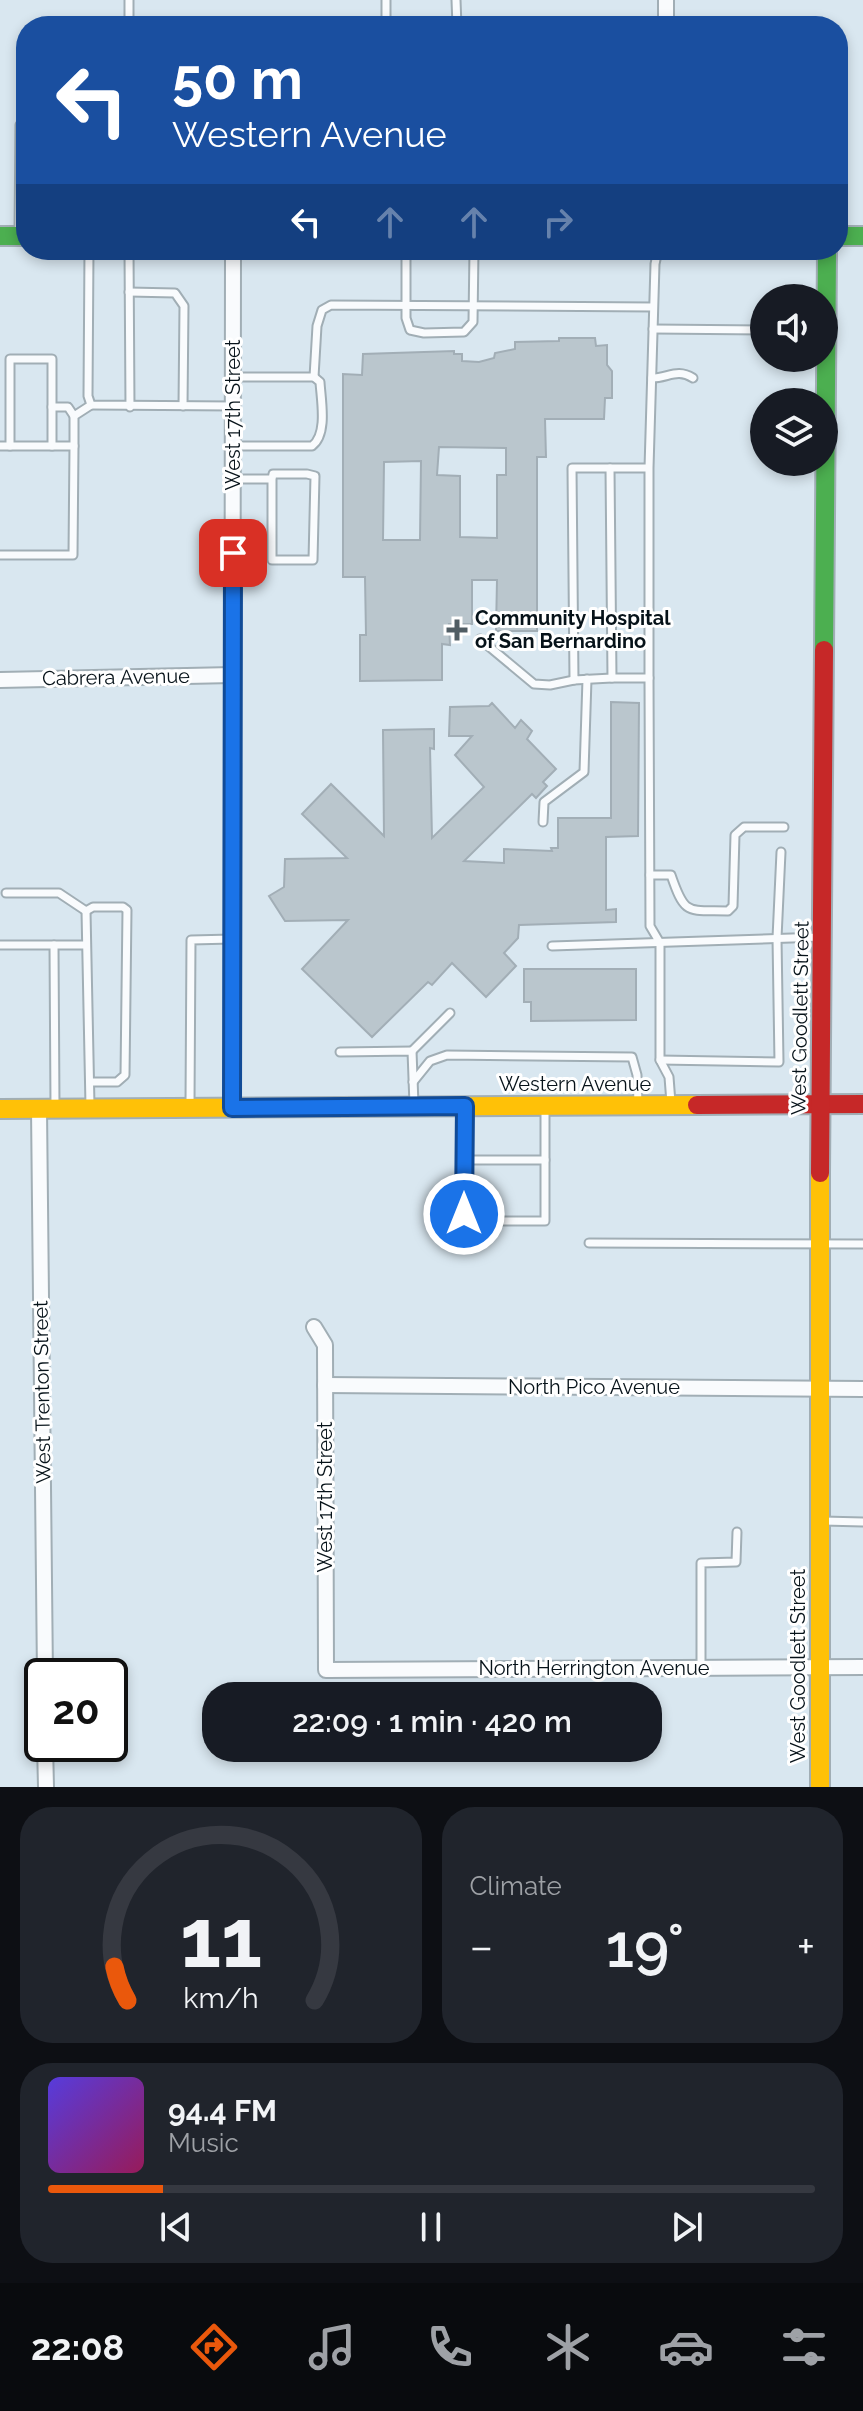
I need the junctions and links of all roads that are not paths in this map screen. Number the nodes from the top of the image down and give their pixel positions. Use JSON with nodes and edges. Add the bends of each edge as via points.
{"nodes":[{"id":1,"x":16,"y":214,"type":"edge"},
{"id":2,"x":15,"y":236,"type":"edge"},
{"id":3,"x":89,"y":260,"type":"edge"},
{"id":4,"x":129,"y":260,"type":"edge"},
{"id":5,"x":233,"y":260,"type":"edge"},
{"id":6,"x":406,"y":260,"type":"edge"},
{"id":7,"x":474,"y":260,"type":"edge"},
{"id":8,"x":657,"y":260,"type":"edge"},
{"id":9,"x":827,"y":260,"type":"edge"},
{"id":10,"x":826,"y":284,"type":"edge"},
{"id":11,"x":129,"y":292,"type":"junction"},
{"id":12,"x":473,"y":306,"type":"junction"},
{"id":13,"x":406,"y":307,"type":"junction"},
{"id":14,"x":653,"y":307,"type":"junction"},
{"id":15,"x":653,"y":329,"type":"junction"},
{"id":16,"x":750,"y":330,"type":"edge"},
{"id":17,"x":825,"y":372,"type":"edge"},
{"id":18,"x":233,"y":377,"type":"junction"},
{"id":19,"x":314,"y":377,"type":"junction"},
{"id":20,"x":656,"y":378,"type":"junction"},
{"id":21,"x":693,"y":378,"type":"dead end"},
{"id":22,"x":91,"y":405,"type":"junction"},
{"id":23,"x":183,"y":406,"type":"junction"},
{"id":24,"x":233,"y":406,"type":"junction"},
{"id":25,"x":52,"y":407,"type":"junction"},
{"id":26,"x":130,"y":407,"type":"junction"},
{"id":27,"x":74,"y":416,"type":"junction"},
{"id":28,"x":0,"y":446,"type":"edge"},
{"id":29,"x":10,"y":446,"type":"junction"},
{"id":30,"x":52,"y":446,"type":"junction"},
{"id":31,"x":74,"y":446,"type":"junction"},
{"id":32,"x":233,"y":446,"type":"junction"},
{"id":33,"x":610,"y":468,"type":"junction"},
{"id":34,"x":649,"y":468,"type":"junction"},
{"id":35,"x":233,"y":479,"type":"junction"},
{"id":36,"x":272,"y":479,"type":"junction"},
{"id":37,"x":0,"y":555,"type":"edge"},
{"id":38,"x":480,"y":639,"type":"dead end"},
{"id":39,"x":233,"y":675,"type":"junction"},
{"id":40,"x":612,"y":678,"type":"junction"},
{"id":41,"x":649,"y":678,"type":"junction"},
{"id":42,"x":587,"y":679,"type":"junction"},
{"id":43,"x":0,"y":680,"type":"edge"},
{"id":44,"x":574,"y":680,"type":"junction"},
{"id":45,"x":543,"y":822,"type":"dead end"},
{"id":46,"x":784,"y":827,"type":"dead end"},
{"id":47,"x":781,"y":852,"type":"dead end"},
{"id":48,"x":650,"y":875,"type":"junction"},
{"id":49,"x":6,"y":893,"type":"dead end"},
{"id":50,"x":86,"y":911,"type":"junction"},
{"id":51,"x":823,"y":937,"type":"junction"},
{"id":52,"x":777,"y":938,"type":"junction"},
{"id":53,"x":232,"y":939,"type":"junction"},
{"id":54,"x":660,"y":943,"type":"junction"},
{"id":55,"x":0,"y":945,"type":"edge"},
{"id":56,"x":54,"y":945,"type":"junction"},
{"id":57,"x":86,"y":945,"type":"junction"},
{"id":58,"x":552,"y":946,"type":"dead end"},
{"id":59,"x":450,"y":1013,"type":"dead end"},
{"id":60,"x":412,"y":1051,"type":"junction"},
{"id":61,"x":340,"y":1052,"type":"dead end"},
{"id":62,"x":660,"y":1060,"type":"junction"},
{"id":63,"x":91,"y":1082,"type":"junction"},
{"id":64,"x":413,"y":1082,"type":"junction"},
{"id":65,"x":863,"y":1104,"type":"edge"},
{"id":66,"x":820,"y":1105,"type":"junction"},
{"id":67,"x":465,"y":1106,"type":"junction"},
{"id":68,"x":545,"y":1106,"type":"junction"},
{"id":69,"x":638,"y":1106,"type":"junction"},
{"id":70,"x":671,"y":1106,"type":"junction"},
{"id":71,"x":415,"y":1107,"type":"junction"},
{"id":72,"x":190,"y":1108,"type":"junction"},
{"id":73,"x":232,"y":1108,"type":"junction"},
{"id":74,"x":0,"y":1109,"type":"edge"},
{"id":75,"x":47,"y":1109,"type":"junction"},
{"id":76,"x":90,"y":1109,"type":"junction"},
{"id":77,"x":464,"y":1160,"type":"junction"},
{"id":78,"x":545,"y":1160,"type":"junction"},
{"id":79,"x":589,"y":1243,"type":"dead end"},
{"id":80,"x":822,"y":1244,"type":"junction"},
{"id":81,"x":863,"y":1244,"type":"edge"},
{"id":82,"x":314,"y":1327,"type":"dead end"},
{"id":83,"x":325,"y":1385,"type":"junction"},
{"id":84,"x":822,"y":1389,"type":"junction"},
{"id":85,"x":863,"y":1389,"type":"edge"},
{"id":86,"x":821,"y":1521,"type":"junction"},
{"id":87,"x":863,"y":1522,"type":"edge"},
{"id":88,"x":737,"y":1532,"type":"dead end"},
{"id":89,"x":45,"y":1658,"type":"edge"},
{"id":90,"x":701,"y":1667,"type":"junction"},
{"id":91,"x":820,"y":1667,"type":"junction"},
{"id":92,"x":863,"y":1667,"type":"edge"},
{"id":93,"x":326,"y":1670,"type":"joint"},
{"id":94,"x":45,"y":1762,"type":"edge"},
{"id":95,"x":46,"y":1787,"type":"edge"},
{"id":96,"x":820,"y":1787,"type":"edge"}],
"edges":[{"from":1,"to":2,"type":"lane"},
{"from":3,"to":22,"type":"lane"},
{"from":4,"to":11,"type":"lane"},
{"from":5,"to":18,"type":"street","name":"West 17th Street"},
{"from":6,"to":13,"type":"lane"},
{"from":7,"to":12,"type":"lane"},
{"from":8,"to":14,"type":"lane"},
{"from":9,"to":10,"type":"street","name":"West Goodlett Street"},
{"from":11,"to":23,"type":"lane","via":[[175,293],[184,306]]},
{"from":11,"to":26,"type":"lane"},
{"from":12,"to":13,"type":"lane"},
{"from":12,"to":13,"type":"lane","via":[[473,322],[464,332],[424,333],[410,330]]},
{"from":12,"to":14,"type":"lane"},
{"from":13,"to":19,"type":"lane","via":[[331,305],[322,310]]},
{"from":14,"to":15,"type":"lane"},
{"from":15,"to":16,"type":"lane"},
{"from":15,"to":20,"type":"lane"},
{"from":17,"to":51,"type":"street","name":"West Goodlett Street"},
{"from":18,"to":19,"type":"lane"},
{"from":18,"to":24,"type":"street","name":"West 17th Street"},
{"from":19,"to":32,"type":"lane","via":[[320,382],[316,444]]},
{"from":20,"to":21,"type":"lane","via":[[667,372]]},
{"from":20,"to":34,"type":"lane"},
{"from":22,"to":26,"type":"lane"},
{"from":22,"to":27,"type":"lane"},
{"from":23,"to":24,"type":"lane"},
{"from":23,"to":26,"type":"lane"},
{"from":24,"to":32,"type":"street","name":"West 17th Street"},
{"from":25,"to":27,"type":"lane","via":[[68,407]]},
{"from":25,"to":29,"type":"lane","via":[[52,359],[10,359]]},
{"from":25,"to":30,"type":"lane"},
{"from":27,"to":31,"type":"lane"},
{"from":28,"to":29,"type":"lane"},
{"from":29,"to":30,"type":"lane"},
{"from":30,"to":31,"type":"lane"},
{"from":31,"to":37,"type":"lane","via":[[73,555]]},
{"from":32,"to":35,"type":"street","name":"West 17th Street"},
{"from":33,"to":34,"type":"lane"},
{"from":33,"to":40,"type":"lane"},
{"from":33,"to":44,"type":"lane","via":[[572,468]]},
{"from":34,"to":41,"type":"lane"},
{"from":35,"to":36,"type":"lane"},
{"from":35,"to":39,"type":"street","name":"West 17th Street"},
{"from":36,"to":36,"type":"lane","via":[[272,560],[313,560],[315,476],[273,474]]},
{"from":38,"to":44,"type":"lane","via":[[534,684]]},
{"from":39,"to":43,"type":"street","name":"Cabrera Avenue"},
{"from":39,"to":53,"type":"street","name":"West 17th Street"},
{"from":40,"to":41,"type":"lane"},
{"from":40,"to":42,"type":"lane"},
{"from":41,"to":48,"type":"lane"},
{"from":42,"to":44,"type":"lane"},
{"from":42,"to":45,"type":"lane","via":[[584,772],[544,802]]},
{"from":46,"to":48,"type":"lane","via":[[744,827],[735,835],[733,906],[728,911],[692,910],[681,903],[671,875]]},
{"from":47,"to":52,"type":"lane"},
{"from":48,"to":54,"type":"lane","via":[[650,926]]},
{"from":49,"to":50,"type":"lane","via":[[59,893]]},
{"from":50,"to":57,"type":"lane"},
{"from":50,"to":63,"type":"lane","via":[[123,907],[128,915],[125,1075],[117,1082]]},
{"from":51,"to":52,"type":"lane"},
{"from":51,"to":66,"type":"street","name":"West Goodlett Street"},
{"from":52,"to":54,"type":"lane"},
{"from":52,"to":62,"type":"lane","via":[[779,1062]]},
{"from":53,"to":72,"type":"lane","via":[[191,940]]},
{"from":53,"to":73,"type":"street","name":"West 17th Street"},
{"from":54,"to":58,"type":"lane"},
{"from":54,"to":62,"type":"lane"},
{"from":55,"to":56,"type":"lane"},
{"from":56,"to":57,"type":"lane"},
{"from":56,"to":75,"type":"lane"},
{"from":57,"to":63,"type":"lane"},
{"from":59,"to":60,"type":"lane"},
{"from":60,"to":61,"type":"lane"},
{"from":60,"to":64,"type":"lane"},
{"from":62,"to":70,"type":"lane","via":[[669,1077]]},
{"from":63,"to":76,"type":"lane"},
{"from":64,"to":69,"type":"lane","via":[[430,1061],[447,1055],[632,1057]]},
{"from":64,"to":71,"type":"lane"},
{"from":65,"to":66,"type":"street","name":"Western Avenue"},
{"from":66,"to":70,"type":"street","name":"Western Avenue"},
{"from":66,"to":80,"type":"street","name":"West Goodlett Street"},
{"from":67,"to":68,"type":"street","name":"Western Avenue"},
{"from":67,"to":71,"type":"street","name":"Western Avenue"},
{"from":67,"to":77,"type":"lane"},
{"from":68,"to":69,"type":"street","name":"Western Avenue"},
{"from":68,"to":78,"type":"lane"},
{"from":69,"to":70,"type":"street","name":"Western Avenue"},
{"from":71,"to":73,"type":"street","name":"Western Avenue"},
{"from":72,"to":73,"type":"street","name":"Western Avenue"},
{"from":72,"to":76,"type":"street","name":"Western Avenue"},
{"from":74,"to":75,"type":"street","name":"Western Avenue"},
{"from":75,"to":76,"type":"street","name":"Western Avenue"},
{"from":75,"to":89,"type":"street","name":"West Trenton Street"},
{"from":77,"to":78,"type":"lane"},
{"from":77,"to":78,"type":"lane","via":[[464,1214],[474,1221],[545,1221]]},
{"from":79,"to":80,"type":"lane"},
{"from":80,"to":81,"type":"lane"},
{"from":80,"to":84,"type":"street","name":"West Goodlett Street"},
{"from":82,"to":83,"type":"street","name":"West 17th Street","via":[[325,1345]]},
{"from":83,"to":84,"type":"street","name":"North Pico Avenue"},
{"from":83,"to":93,"type":"street","name":"West 17th Street"},
{"from":84,"to":85,"type":"street","name":"North Pico Avenue"},
{"from":84,"to":86,"type":"street","name":"West Goodlett Street"},
{"from":86,"to":87,"type":"lane"},
{"from":86,"to":91,"type":"street","name":"West Goodlett Street"},
{"from":88,"to":90,"type":"lane","via":[[736,1562],[701,1563]]},
{"from":90,"to":91,"type":"street","name":"North Herrington Avenue"},
{"from":90,"to":93,"type":"street","name":"North Herrington Avenue"},
{"from":91,"to":92,"type":"street","name":"North Herrington Avenue"},
{"from":91,"to":96,"type":"street","name":"West Goodlett Street"},
{"from":94,"to":95,"type":"street"}]}
